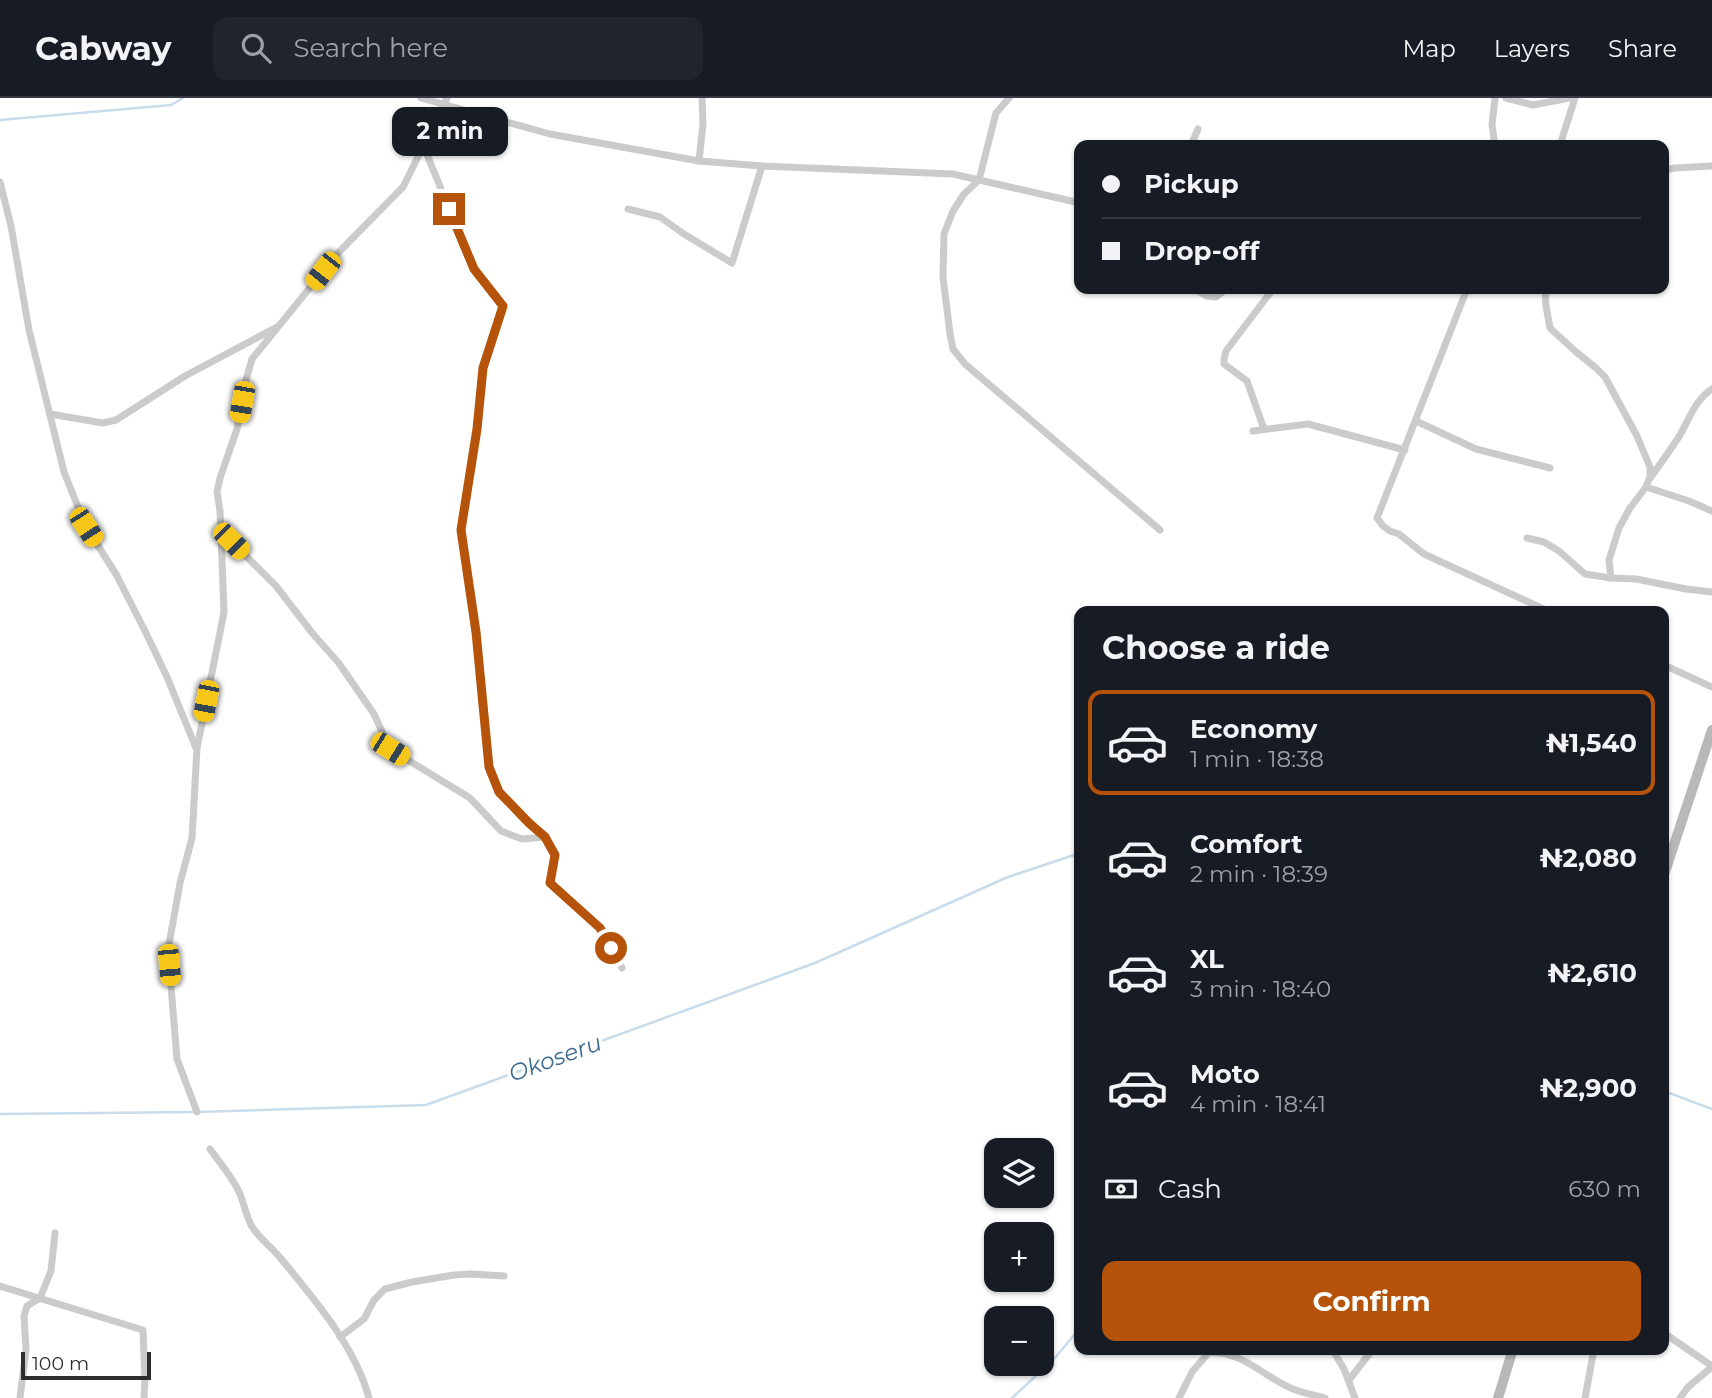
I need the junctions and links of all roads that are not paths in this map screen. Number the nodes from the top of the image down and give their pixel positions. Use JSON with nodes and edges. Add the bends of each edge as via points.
{"nodes":[{"id":1,"x":421,"y":98,"type":"edge"},
{"id":2,"x":702,"y":98,"type":"edge"},
{"id":3,"x":1009,"y":98,"type":"edge"},
{"id":4,"x":1495,"y":98,"type":"edge"},
{"id":5,"x":1506,"y":98,"type":"edge"},
{"id":6,"x":1570,"y":98,"type":"edge"},
{"id":7,"x":1575,"y":98,"type":"edge"},
{"id":8,"x":445,"y":101,"type":"edge"},
{"id":9,"x":1198,"y":129,"type":"dead end"},
{"id":10,"x":1193,"y":140,"type":"edge"},
{"id":11,"x":1494,"y":140,"type":"edge"},
{"id":12,"x":1562,"y":140,"type":"edge"},
{"id":13,"x":423,"y":145,"type":"junction"},
{"id":14,"x":699,"y":160,"type":"junction"},
{"id":15,"x":762,"y":166,"type":"junction"},
{"id":16,"x":1712,"y":166,"type":"edge"},
{"id":17,"x":1669,"y":169,"type":"edge"},
{"id":18,"x":979,"y":180,"type":"junction"},
{"id":19,"x":0,"y":182,"type":"edge"},
{"id":20,"x":1074,"y":203,"type":"edge"},
{"id":21,"x":628,"y":209,"type":"dead end"},
{"id":22,"x":1204,"y":294,"type":"edge"},
{"id":23,"x":1220,"y":294,"type":"edge"},
{"id":24,"x":1269,"y":294,"type":"edge"},
{"id":25,"x":1465,"y":294,"type":"edge"},
{"id":26,"x":1545,"y":294,"type":"edge"},
{"id":27,"x":281,"y":326,"type":"junction"},
{"id":28,"x":1712,"y":389,"type":"edge"},
{"id":29,"x":50,"y":414,"type":"junction"},
{"id":30,"x":1416,"y":421,"type":"junction"},
{"id":31,"x":1265,"y":429,"type":"junction"},
{"id":32,"x":1253,"y":431,"type":"dead end"},
{"id":33,"x":1405,"y":450,"type":"junction"},
{"id":34,"x":1550,"y":468,"type":"dead end"},
{"id":35,"x":1650,"y":477,"type":"junction"},
{"id":36,"x":1646,"y":487,"type":"junction"},
{"id":37,"x":1712,"y":512,"type":"edge"},
{"id":38,"x":219,"y":530,"type":"junction"},
{"id":39,"x":1160,"y":530,"type":"dead end"},
{"id":40,"x":1527,"y":538,"type":"dead end"},
{"id":41,"x":1611,"y":578,"type":"junction"},
{"id":42,"x":1712,"y":592,"type":"edge"},
{"id":43,"x":1537,"y":606,"type":"edge"},
{"id":44,"x":1669,"y":667,"type":"edge"},
{"id":45,"x":1712,"y":687,"type":"edge"},
{"id":46,"x":1712,"y":730,"type":"edge"},
{"id":47,"x":197,"y":748,"type":"junction"},
{"id":48,"x":545,"y":837,"type":"junction"},
{"id":49,"x":1669,"y":860,"type":"edge"},
{"id":50,"x":622,"y":968,"type":"dead end"},
{"id":51,"x":197,"y":1112,"type":"dead end"},
{"id":52,"x":210,"y":1149,"type":"dead end"},
{"id":53,"x":55,"y":1233,"type":"dead end"},
{"id":54,"x":504,"y":1276,"type":"dead end"},
{"id":55,"x":0,"y":1286,"type":"edge"},
{"id":56,"x":40,"y":1298,"type":"junction"},
{"id":57,"x":1669,"y":1336,"type":"edge"},
{"id":58,"x":340,"y":1337,"type":"junction"},
{"id":59,"x":1205,"y":1355,"type":"edge"},
{"id":60,"x":1228,"y":1355,"type":"edge"},
{"id":61,"x":1336,"y":1355,"type":"edge"},
{"id":62,"x":1368,"y":1355,"type":"edge"},
{"id":63,"x":1509,"y":1355,"type":"edge"},
{"id":64,"x":1593,"y":1355,"type":"edge"},
{"id":65,"x":1712,"y":1366,"type":"edge"},
{"id":66,"x":1349,"y":1380,"type":"junction"},
{"id":67,"x":20,"y":1398,"type":"edge"},
{"id":68,"x":144,"y":1398,"type":"edge"},
{"id":69,"x":369,"y":1398,"type":"edge"},
{"id":70,"x":1179,"y":1398,"type":"edge"},
{"id":71,"x":1325,"y":1398,"type":"edge"},
{"id":72,"x":1355,"y":1398,"type":"edge"},
{"id":73,"x":1498,"y":1398,"type":"edge"},
{"id":74,"x":1585,"y":1398,"type":"edge"},
{"id":75,"x":1680,"y":1398,"type":"edge"}],
"edges":[{"from":1,"to":8,"type":"street"},
{"from":2,"to":14,"type":"street"},
{"from":3,"to":18,"type":"street","via":[[996,113]]},
{"from":4,"to":11,"type":"street"},
{"from":5,"to":6,"type":"street","via":[[1533,106]]},
{"from":7,"to":12,"type":"street"},
{"from":8,"to":13,"type":"street"},
{"from":8,"to":14,"type":"street","via":[[550,134]]},
{"from":9,"to":10,"type":"street"},
{"from":13,"to":27,"type":"street","via":[[403,187],[338,253]]},
{"from":13,"to":48,"type":"street","via":[[474,269],[503,306],[483,368],[461,530],[489,767],[499,792]]},
{"from":14,"to":15,"type":"street"},
{"from":15,"to":18,"type":"street","via":[[917,171]]},
{"from":15,"to":21,"type":"street","via":[[732,263],[660,217]]},
{"from":16,"to":17,"type":"street"},
{"from":18,"to":20,"type":"street"},
{"from":18,"to":39,"type":"street","via":[[964,194],[944,234],[943,277],[953,349]]},
{"from":19,"to":29,"type":"street"},
{"from":22,"to":23,"type":"street"},
{"from":24,"to":31,"type":"street","via":[[1224,359],[1224,364],[1247,381]]},
{"from":25,"to":30,"type":"street"},
{"from":26,"to":35,"type":"street","via":[[1550,328],[1605,377],[1646,455]]},
{"from":27,"to":29,"type":"street","via":[[185,376],[116,420],[103,423]]},
{"from":27,"to":38,"type":"street","via":[[261,347],[246,376],[237,429],[217,492]]},
{"from":28,"to":35,"type":"street"},
{"from":29,"to":47,"type":"street","via":[[64,472],[86,527],[145,631]]},
{"from":30,"to":33,"type":"street"},
{"from":30,"to":34,"type":"street","via":[[1476,449]]},
{"from":31,"to":32,"type":"street"},
{"from":31,"to":33,"type":"street","via":[[1308,424]]},
{"from":33,"to":43,"type":"street","via":[[1377,517],[1379,523],[1424,554]]},
{"from":35,"to":36,"type":"street"},
{"from":36,"to":37,"type":"street"},
{"from":36,"to":41,"type":"street","via":[[1619,528],[1609,560]]},
{"from":38,"to":47,"type":"street","via":[[224,612]]},
{"from":38,"to":48,"type":"street","via":[[276,586],[338,662],[374,714],[390,749],[470,798],[501,831],[522,839]]},
{"from":40,"to":41,"type":"street","via":[[1559,551],[1585,574]]},
{"from":41,"to":42,"type":"street"},
{"from":44,"to":45,"type":"street"},
{"from":46,"to":49,"type":"street"},
{"from":47,"to":51,"type":"street","via":[[192,838],[167,950],[177,1059]]},
{"from":48,"to":50,"type":"street","via":[[555,855],[550,883],[600,928]]},
{"from":52,"to":58,"type":"street","via":[[239,1192],[251,1225],[281,1257]]},
{"from":53,"to":56,"type":"street","via":[[51,1271]]},
{"from":54,"to":58,"type":"street","via":[[454,1275],[385,1289],[364,1319]]},
{"from":55,"to":56,"type":"street"},
{"from":56,"to":67,"type":"street","via":[[27,1306],[23,1316],[26,1350]]},
{"from":56,"to":68,"type":"street","via":[[143,1331]]},
{"from":57,"to":65,"type":"street"},
{"from":58,"to":69,"type":"street"},
{"from":59,"to":70,"type":"street"},
{"from":60,"to":71,"type":"street","via":[[1292,1389]]},
{"from":61,"to":66,"type":"street"},
{"from":62,"to":66,"type":"street"},
{"from":63,"to":73,"type":"street"},
{"from":64,"to":74,"type":"street"},
{"from":65,"to":75,"type":"street"},
{"from":66,"to":72,"type":"street"}]}
